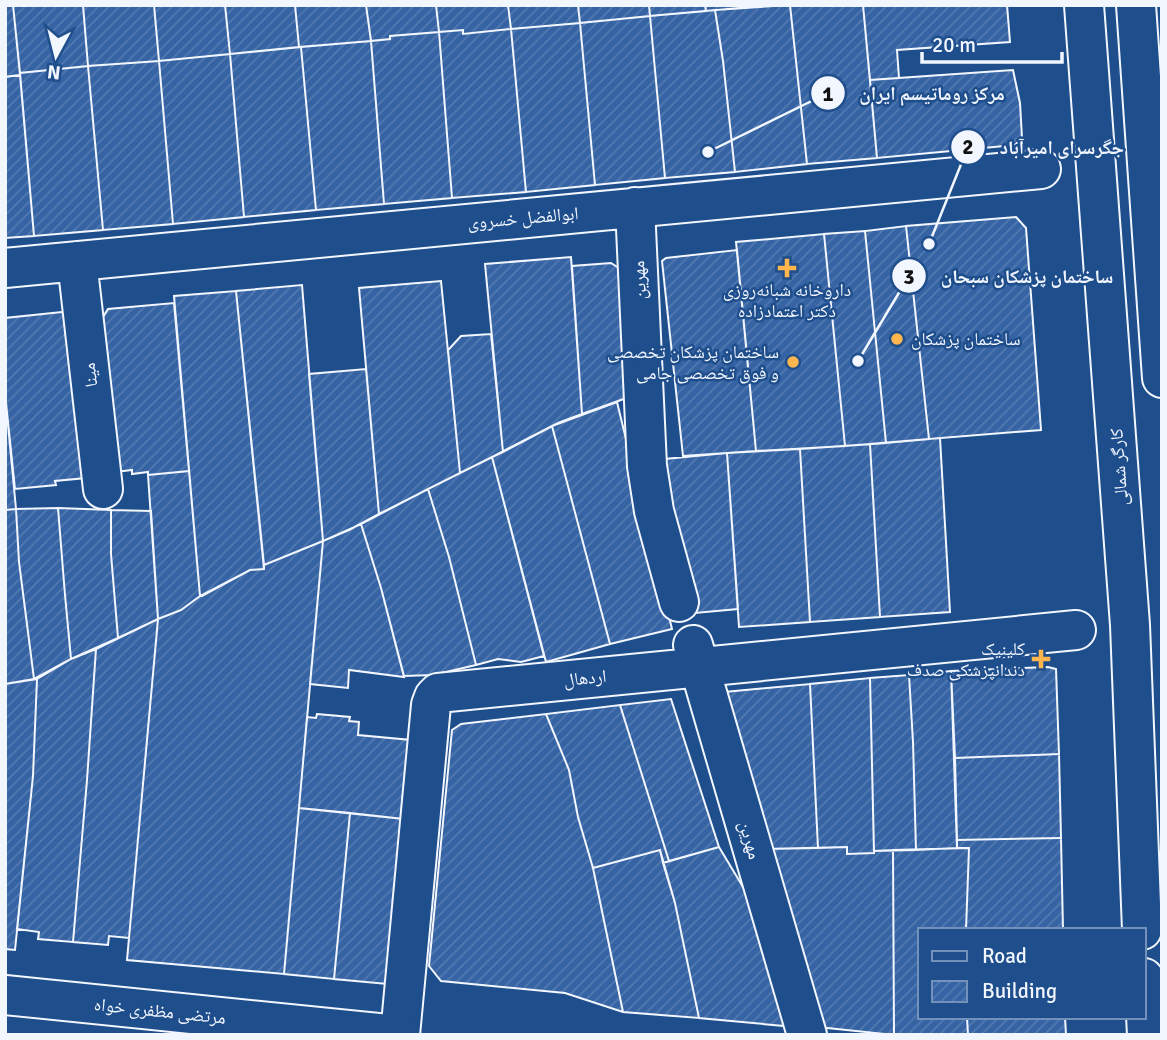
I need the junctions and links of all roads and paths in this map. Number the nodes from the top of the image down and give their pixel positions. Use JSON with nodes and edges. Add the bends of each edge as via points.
{"nodes":[{"id":1,"x":1084,"y":5,"type":"edge"},
{"id":2,"x":1136,"y":5,"type":"edge"},
{"id":3,"x":1041,"y":169,"type":"dead end"},
{"id":4,"x":635,"y":207,"type":"junction"},
{"id":5,"x":77,"y":261,"type":"junction"},
{"id":6,"x":5,"y":268,"type":"edge"},
{"id":7,"x":1162,"y":378,"type":"edge"},
{"id":8,"x":103,"y":489,"type":"dead end"},
{"id":9,"x":679,"y":602,"type":"dead end"},
{"id":10,"x":1076,"y":630,"type":"dead end"},
{"id":11,"x":696,"y":656,"type":"junction"},
{"id":12,"x":1142,"y":928,"type":"edge"},
{"id":13,"x":5,"y":995,"type":"edge"},
{"id":14,"x":1146,"y":1016,"type":"edge"},
{"id":15,"x":399,"y":1035,"type":"edge"},
{"id":16,"x":807,"y":1035,"type":"edge"},
{"id":17,"x":1147,"y":1035,"type":"edge"}],
"edges":[{"from":1,"to":12,"type":"street","name":"کارگر شمالی","via":[[1130,625]]},
{"from":2,"to":7,"type":"street"},
{"from":3,"to":4,"type":"street","name":"ابوالفضل خسروی"},
{"from":4,"to":5,"type":"street","name":"ابوالفضل خسروی"},
{"from":4,"to":9,"type":"street","name":"مهرین","via":[[647,466]]},
{"from":5,"to":6,"type":"street","name":"ابوالفضل خسروی"},
{"from":5,"to":8,"type":"street","name":"مینا"},
{"from":10,"to":11,"type":"street","name":"اردهال"},
{"from":11,"to":15,"type":"street","name":"اردهال","via":[[438,692],[431,705]]},
{"from":11,"to":16,"type":"street","name":"مهرین"},
{"from":13,"to":15,"type":"street","name":"مرتضی مظفری خواه"},
{"from":14,"to":17,"type":"street"}]}
